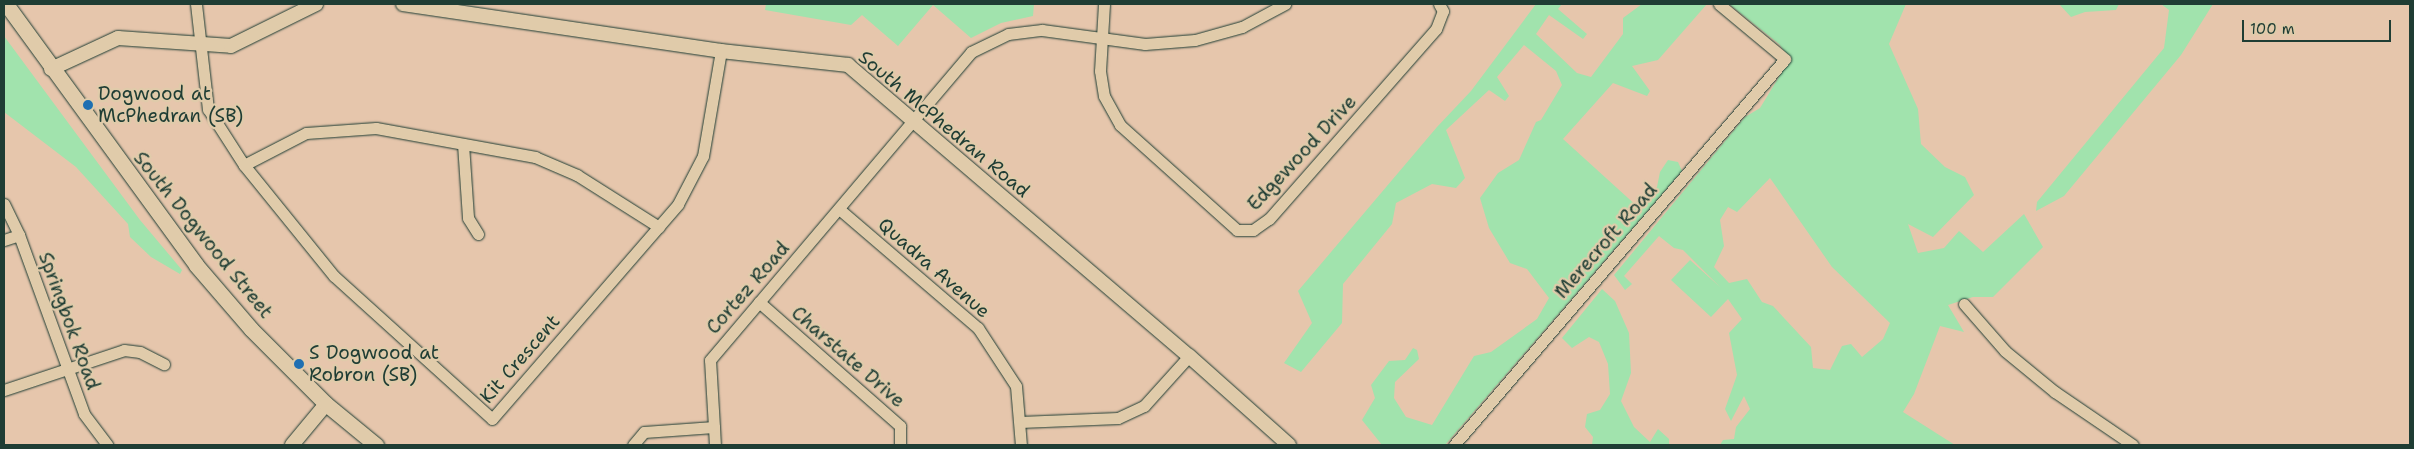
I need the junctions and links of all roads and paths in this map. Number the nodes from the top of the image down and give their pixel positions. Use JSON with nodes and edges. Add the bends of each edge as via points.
{"nodes":[{"id":1,"x":6,"y":4,"type":"edge"},
{"id":2,"x":196,"y":4,"type":"edge"},
{"id":3,"x":316,"y":4,"type":"edge"},
{"id":4,"x":403,"y":4,"type":"edge"},
{"id":5,"x":1104,"y":4,"type":"edge"},
{"id":6,"x":1284,"y":4,"type":"edge"},
{"id":7,"x":1439,"y":4,"type":"edge"},
{"id":8,"x":1719,"y":4,"type":"edge"},
{"id":9,"x":1102,"y":39,"type":"junction"},
{"id":10,"x":201,"y":44,"type":"junction"},
{"id":11,"x":722,"y":51,"type":"junction"},
{"id":12,"x":52,"y":69,"type":"junction"},
{"id":13,"x":914,"y":122,"type":"junction"},
{"id":14,"x":463,"y":144,"type":"junction"},
{"id":15,"x":244,"y":166,"type":"junction"},
{"id":16,"x":4,"y":204,"type":"edge"},
{"id":17,"x":839,"y":209,"type":"junction"},
{"id":18,"x":658,"y":227,"type":"junction"},
{"id":19,"x":478,"y":234,"type":"dead end"},
{"id":20,"x":19,"y":235,"type":"junction"},
{"id":21,"x":4,"y":240,"type":"edge"},
{"id":22,"x":760,"y":302,"type":"junction"},
{"id":23,"x":1964,"y":304,"type":"dead end"},
{"id":24,"x":1189,"y":356,"type":"junction"},
{"id":25,"x":164,"y":364,"type":"dead end"},
{"id":26,"x":67,"y":366,"type":"junction"},
{"id":27,"x":4,"y":390,"type":"edge"},
{"id":28,"x":326,"y":404,"type":"junction"},
{"id":29,"x":1020,"y":422,"type":"junction"},
{"id":30,"x":714,"y":427,"type":"junction"},
{"id":31,"x":107,"y":445,"type":"edge"},
{"id":32,"x":292,"y":445,"type":"edge"},
{"id":33,"x":376,"y":445,"type":"edge"},
{"id":34,"x":632,"y":445,"type":"edge"},
{"id":35,"x":715,"y":445,"type":"edge"},
{"id":36,"x":900,"y":445,"type":"edge"},
{"id":37,"x":1021,"y":445,"type":"edge"},
{"id":38,"x":1288,"y":445,"type":"edge"},
{"id":39,"x":1454,"y":445,"type":"edge"},
{"id":40,"x":2133,"y":445,"type":"edge"}],
"edges":[{"from":1,"to":12,"type":"main road","name":"South Dogwood Street"},
{"from":2,"to":10,"type":"street","name":"Kit Crescent"},
{"from":3,"to":10,"type":"street","via":[[231,46]]},
{"from":4,"to":11,"type":"street","name":"South McPhedran Road"},
{"from":5,"to":9,"type":"street","name":"Edgewood Drive"},
{"from":6,"to":9,"type":"street","name":"Cortez Road","via":[[1242,27],[1195,40],[1145,44]]},
{"from":7,"to":9,"type":"street","name":"Edgewood Drive","via":[[1443,11],[1436,29],[1269,219],[1253,230],[1237,230],[1120,125],[1104,96],[1100,72]]},
{"from":8,"to":39,"type":"street","name":"Merecroft Road","via":[[1786,59]]},
{"from":9,"to":13,"type":"street","name":"Cortez Road","via":[[1042,30],[1008,34],[971,52]]},
{"from":10,"to":12,"type":"street","via":[[118,38]]},
{"from":10,"to":15,"type":"street","name":"Kit Crescent","via":[[208,109]]},
{"from":11,"to":13,"type":"street","name":"South McPhedran Road","via":[[848,65]]},
{"from":11,"to":18,"type":"street","name":"Kit Crescent","via":[[703,156],[678,204]]},
{"from":12,"to":28,"type":"main road","name":"South Dogwood Street","via":[[196,265],[251,329]]},
{"from":13,"to":17,"type":"street","name":"Cortez Road"},
{"from":13,"to":24,"type":"street","name":"South McPhedran Road"},
{"from":14,"to":15,"type":"street","via":[[376,128],[306,133]]},
{"from":14,"to":18,"type":"street","via":[[535,157],[577,175]]},
{"from":14,"to":19,"type":"street","via":[[468,218]]},
{"from":15,"to":18,"type":"street","name":"Kit Crescent","via":[[334,276],[492,419]]},
{"from":16,"to":20,"type":"street","name":"Springbok Road"},
{"from":17,"to":22,"type":"street","name":"Cortez Road"},
{"from":17,"to":29,"type":"street","name":"Quadra Avenue","via":[[978,328],[1016,386]]},
{"from":20,"to":21,"type":"street"},
{"from":20,"to":26,"type":"street","name":"Springbok Road"},
{"from":22,"to":30,"type":"street","name":"Cortez Road","via":[[710,360]]},
{"from":22,"to":36,"type":"street","name":"Charstate Drive","via":[[900,426]]},
{"from":23,"to":40,"type":"street","via":[[2005,351],[2070,405]]},
{"from":24,"to":29,"type":"street","via":[[1144,406],[1118,418]]},
{"from":24,"to":38,"type":"street","name":"South McPhedran Road"},
{"from":25,"to":26,"type":"street","via":[[140,352],[124,350]]},
{"from":26,"to":27,"type":"street"},
{"from":26,"to":31,"type":"street","name":"Springbok Road","via":[[84,414]]},
{"from":28,"to":32,"type":"street"},
{"from":28,"to":33,"type":"main road","name":"South Dogwood Street"},
{"from":29,"to":37,"type":"street","name":"Quadra Avenue"},
{"from":30,"to":34,"type":"street","via":[[644,432]]},
{"from":30,"to":35,"type":"street"}]}
